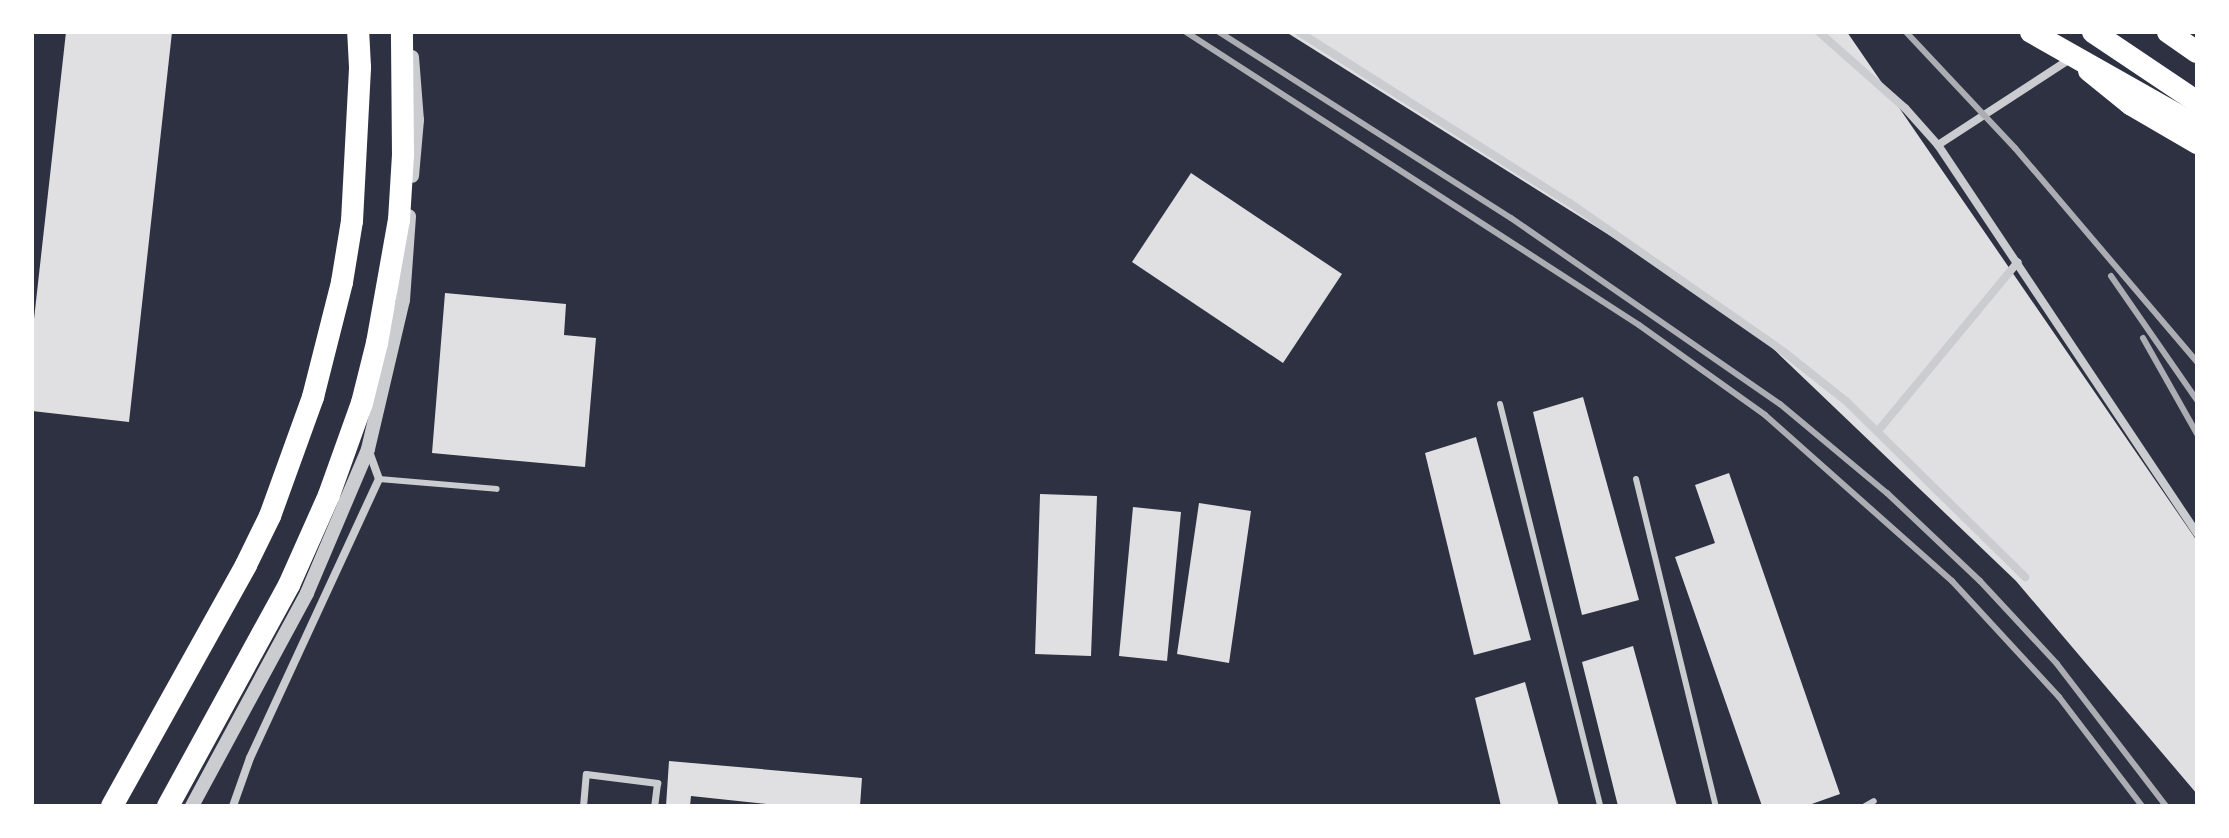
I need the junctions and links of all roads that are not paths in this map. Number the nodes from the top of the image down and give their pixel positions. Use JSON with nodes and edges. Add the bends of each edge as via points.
{"nodes":[{"id":1,"x":359,"y":32,"type":"edge"},
{"id":2,"x":402,"y":32,"type":"edge"},
{"id":3,"x":410,"y":32,"type":"edge"},
{"id":4,"x":1299,"y":32,"type":"edge"},
{"id":5,"x":1819,"y":32,"type":"edge"},
{"id":6,"x":2031,"y":32,"type":"edge"},
{"id":7,"x":2051,"y":32,"type":"edge"},
{"id":8,"x":2093,"y":32,"type":"edge"},
{"id":9,"x":2168,"y":32,"type":"edge"},
{"id":10,"x":2197,"y":52,"type":"edge"},
{"id":11,"x":2073,"y":57,"type":"junction"},
{"id":12,"x":2197,"y":102,"type":"edge"},
{"id":13,"x":2197,"y":126,"type":"edge"},
{"id":14,"x":2197,"y":144,"type":"edge"},
{"id":15,"x":1938,"y":145,"type":"junction"},
{"id":16,"x":2018,"y":262,"type":"junction"},
{"id":17,"x":1500,"y":404,"type":"dead end"},
{"id":18,"x":1878,"y":431,"type":"junction"},
{"id":19,"x":368,"y":449,"type":"junction"},
{"id":20,"x":379,"y":479,"type":"junction"},
{"id":21,"x":1636,"y":479,"type":"dead end"},
{"id":22,"x":497,"y":489,"type":"dead end"},
{"id":23,"x":2197,"y":534,"type":"edge"},
{"id":24,"x":2025,"y":577,"type":"dead end"},
{"id":25,"x":1874,"y":801,"type":"dead end"},
{"id":26,"x":112,"y":806,"type":"edge"},
{"id":27,"x":168,"y":806,"type":"edge"},
{"id":28,"x":192,"y":806,"type":"edge"},
{"id":29,"x":233,"y":806,"type":"edge"},
{"id":30,"x":583,"y":806,"type":"edge"},
{"id":31,"x":654,"y":806,"type":"edge"},
{"id":32,"x":1600,"y":806,"type":"edge"},
{"id":33,"x":1716,"y":806,"type":"edge"},
{"id":34,"x":1865,"y":806,"type":"edge"}],
"edges":[{"from":1,"to":26,"type":"highway","via":[[352,221],[329,341],[295,451],[246,565]]},
{"from":2,"to":27,"type":"highway","via":[[399,220],[377,343],[354,427],[311,539],[263,637]]},
{"from":3,"to":19,"type":"street","via":[[417,120],[403,300]]},
{"from":4,"to":18,"type":"street","via":[[1570,203],[1784,352]]},
{"from":5,"to":15,"type":"street","via":[[1905,108]]},
{"from":6,"to":13,"type":"highway"},
{"from":7,"to":11,"type":"main road"},
{"from":8,"to":12,"type":"highway"},
{"from":9,"to":10,"type":"highway"},
{"from":11,"to":14,"type":"main road","via":[[2130,105]]},
{"from":11,"to":15,"type":"street"},
{"from":15,"to":16,"type":"street"},
{"from":16,"to":18,"type":"street"},
{"from":16,"to":23,"type":"street"},
{"from":17,"to":32,"type":"lane"},
{"from":18,"to":24,"type":"street"},
{"from":19,"to":20,"type":"street"},
{"from":19,"to":28,"type":"street","via":[[307,593]]},
{"from":20,"to":22,"type":"lane"},
{"from":20,"to":29,"type":"street","via":[[250,758]]},
{"from":21,"to":33,"type":"lane"},
{"from":25,"to":34,"type":"lane"},
{"from":30,"to":31,"type":"street","via":[[586,774],[657,783]]}]}
